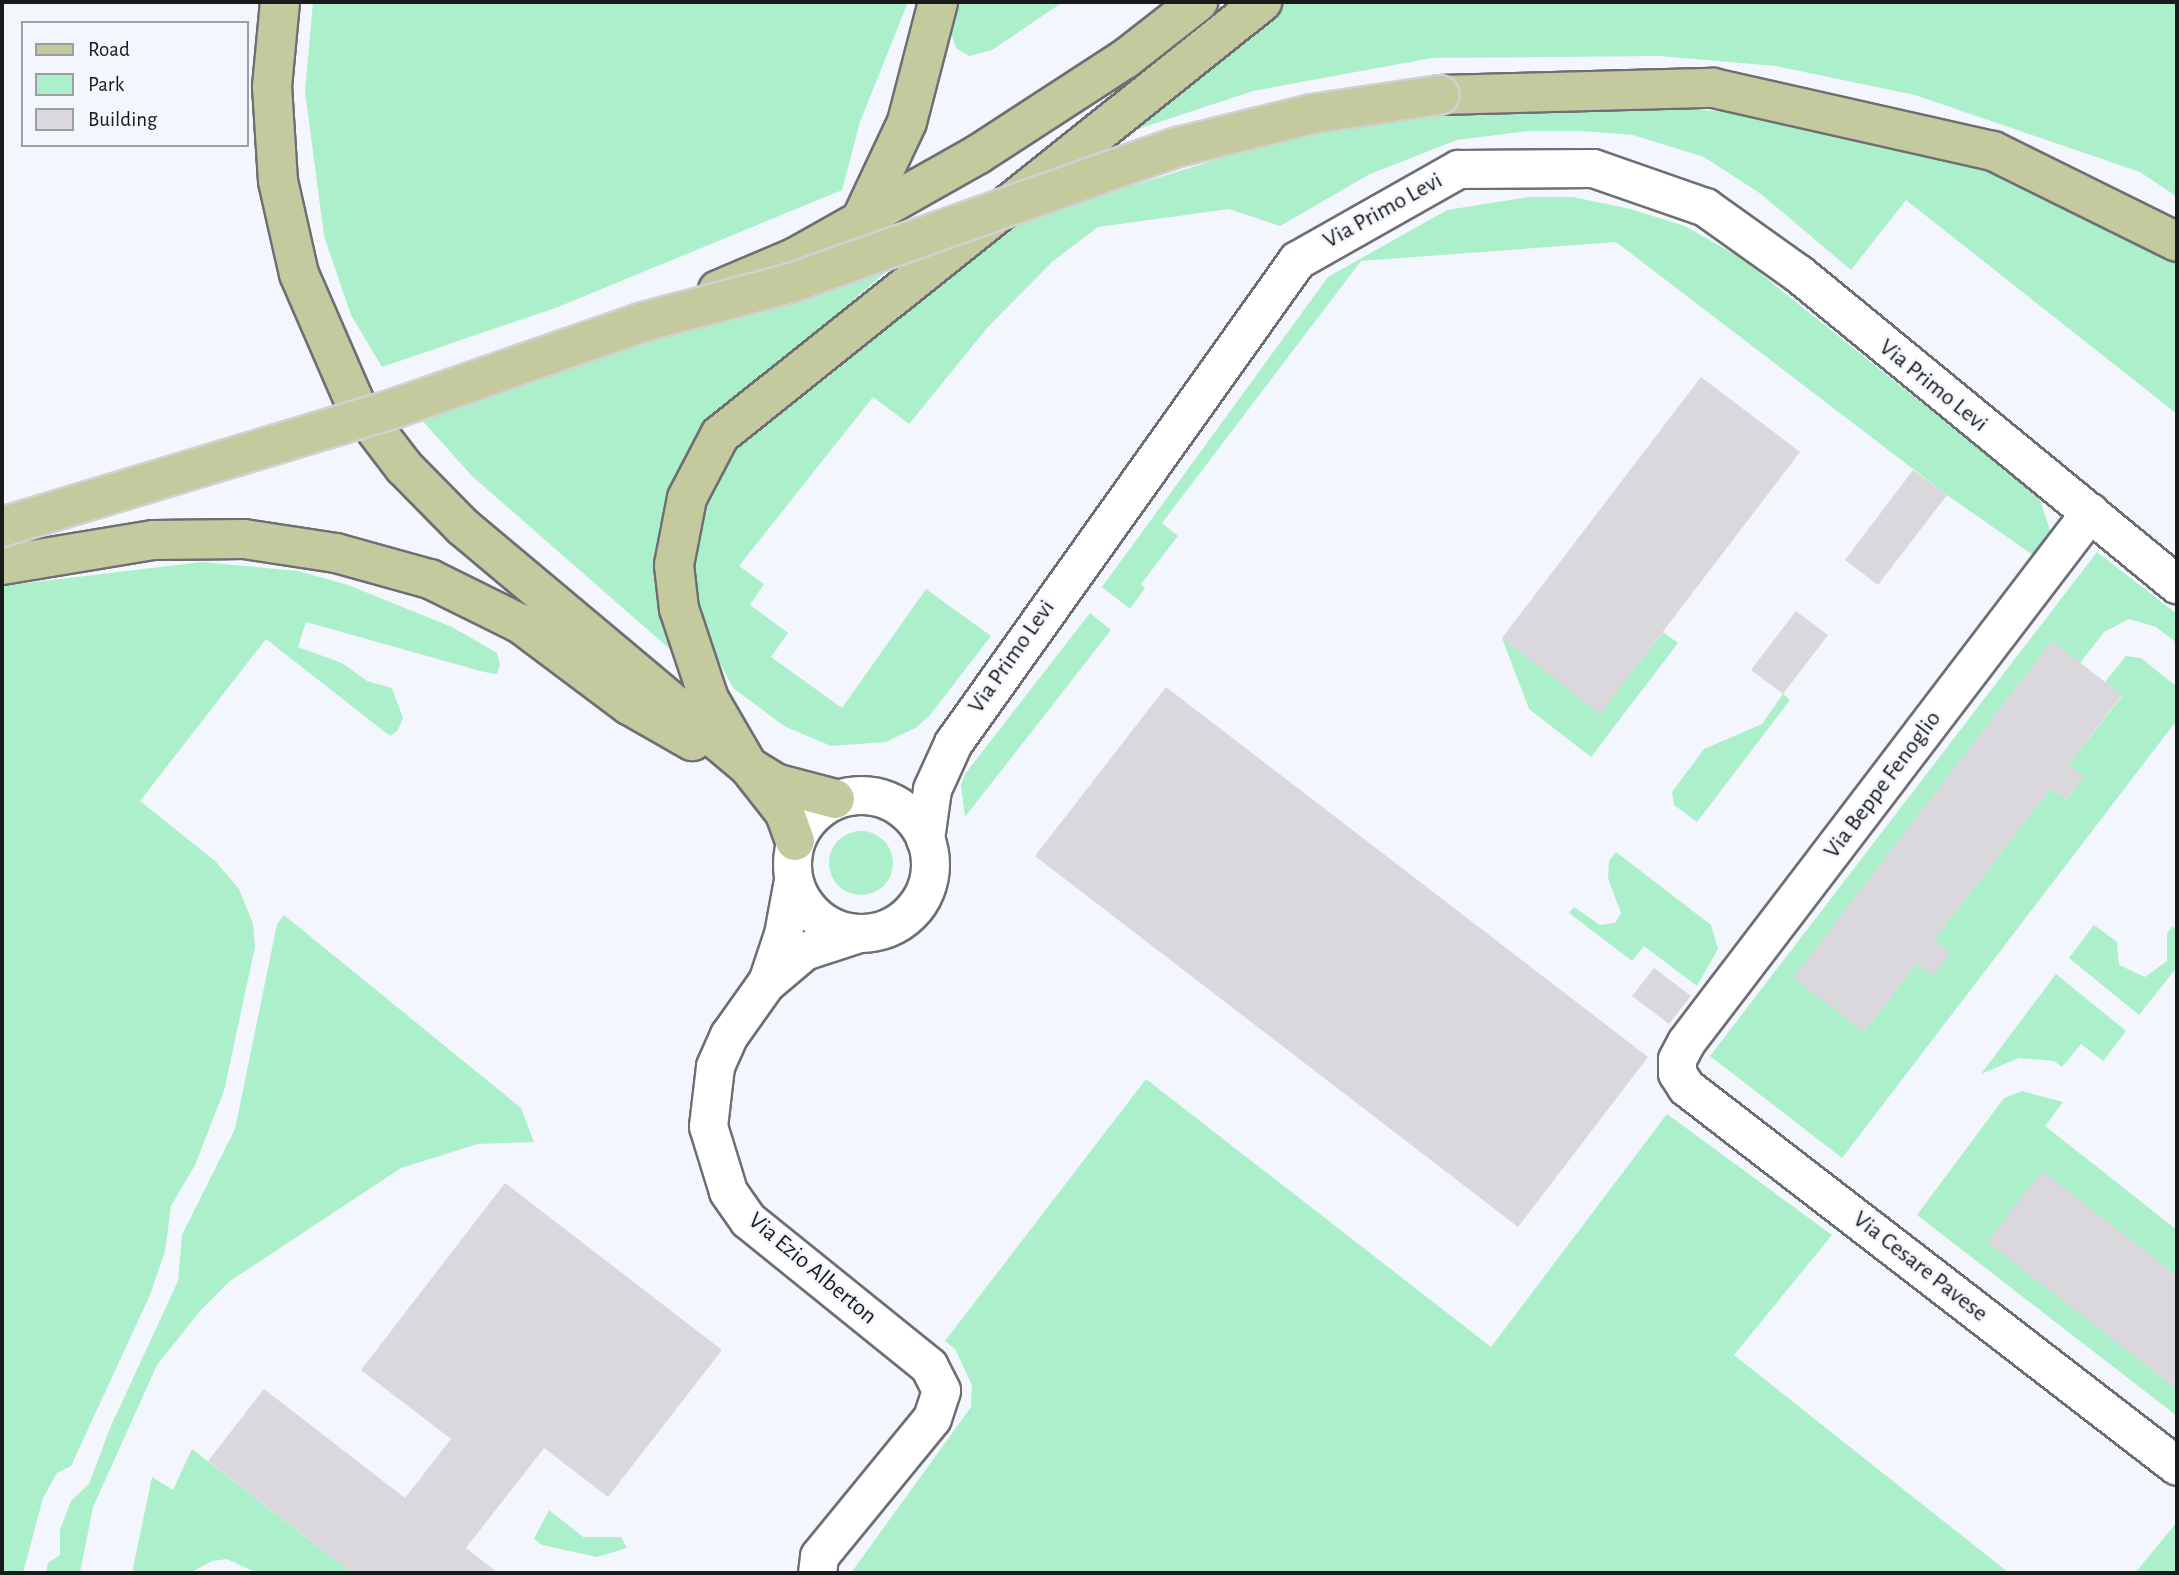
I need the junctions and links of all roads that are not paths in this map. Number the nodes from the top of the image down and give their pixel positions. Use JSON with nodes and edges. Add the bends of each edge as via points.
{"nodes":[{"id":1,"x":280,"y":2,"type":"edge"},
{"id":2,"x":938,"y":2,"type":"edge"},
{"id":3,"x":1198,"y":2,"type":"edge"},
{"id":4,"x":1262,"y":2,"type":"edge"},
{"id":5,"x":860,"y":222,"type":"junction"},
{"id":6,"x":2177,"y":242,"type":"edge"},
{"id":7,"x":643,"y":322,"type":"junction"},
{"id":8,"x":2090,"y":512,"type":"junction"},
{"id":9,"x":2,"y":527,"type":"edge"},
{"id":10,"x":2,"y":565,"type":"edge"},
{"id":11,"x":2177,"y":584,"type":"edge"},
{"id":12,"x":953,"y":743,"type":"junction"},
{"id":13,"x":748,"y":766,"type":"junction"},
{"id":14,"x":873,"y":795,"type":"junction"},
{"id":15,"x":835,"y":799,"type":"junction"},
{"id":16,"x":925,"y":839,"type":"junction"},
{"id":17,"x":795,"y":841,"type":"junction"},
{"id":18,"x":793,"y":880,"type":"junction"},
{"id":19,"x":856,"y":934,"type":"junction"},
{"id":20,"x":766,"y":983,"type":"junction"},
{"id":21,"x":1676,"y":1059,"type":"joint"},
{"id":22,"x":2177,"y":1466,"type":"edge"},
{"id":23,"x":817,"y":1573,"type":"edge"}],
"edges":[{"from":1,"to":13,"type":"main road","via":[[272,86],[278,181],[299,274],[355,403],[404,467],[463,527]]},
{"from":2,"to":5,"type":"main road","via":[[907,122]]},
{"from":3,"to":5,"type":"main road","via":[[1125,59],[977,155]]},
{"from":4,"to":13,"type":"main road","via":[[720,435],[687,498],[674,565],[679,609],[692,657],[709,699]]},
{"from":5,"to":7,"type":"main road","bridge":true,"via":[[796,257]]},
{"from":6,"to":7,"type":"main road","bridge":true,"via":[[1993,151],[1713,88],[1440,95],[1311,114],[1178,147],[791,283]]},
{"from":7,"to":9,"type":"main road","bridge":true,"via":[[396,408]]},
{"from":8,"to":11,"type":"street","name":"Via Primo Levi"},
{"from":8,"to":12,"type":"street","name":"Via Primo Levi","via":[[1799,274],[1705,207],[1593,168],[1458,169],[1297,260]]},
{"from":8,"to":21,"type":"street","name":"Via Beppe Fenoglio"},
{"from":10,"to":13,"type":"main road","via":[[153,540],[244,540],[336,553],[430,579],[521,624],[667,728]]},
{"from":12,"to":14,"type":"street","name":"Via Primo Levi","via":[[909,781]]},
{"from":12,"to":16,"type":"street","name":"Via Primo Levi","via":[[932,789]]},
{"from":13,"to":15,"type":"main road","via":[[794,790]]},
{"from":13,"to":17,"type":"main road","via":[[774,796]]},
{"from":14,"to":15,"type":"street"},
{"from":14,"to":16,"type":"street","via":[[905,810]]},
{"from":15,"to":17,"type":"street","via":[[811,816]]},
{"from":16,"to":19,"type":"street","via":[[928,884],[917,906],[880,931]]},
{"from":17,"to":18,"type":"street"},
{"from":18,"to":19,"type":"street","via":[[799,896],[823,922]]},
{"from":18,"to":20,"type":"street","via":[[783,934]]},
{"from":19,"to":20,"type":"street","name":"Via Ezio Alberton","via":[[804,951]]},
{"from":20,"to":23,"type":"street","name":"Via Ezio Alberton","via":[[729,1035],[715,1066],[708,1126],[728,1191],[748,1220],[929,1366],[941,1390],[932,1418],[819,1556]]},
{"from":21,"to":22,"type":"street","name":"Via Cesare Pavese","via":[[1686,1087]]}]}
